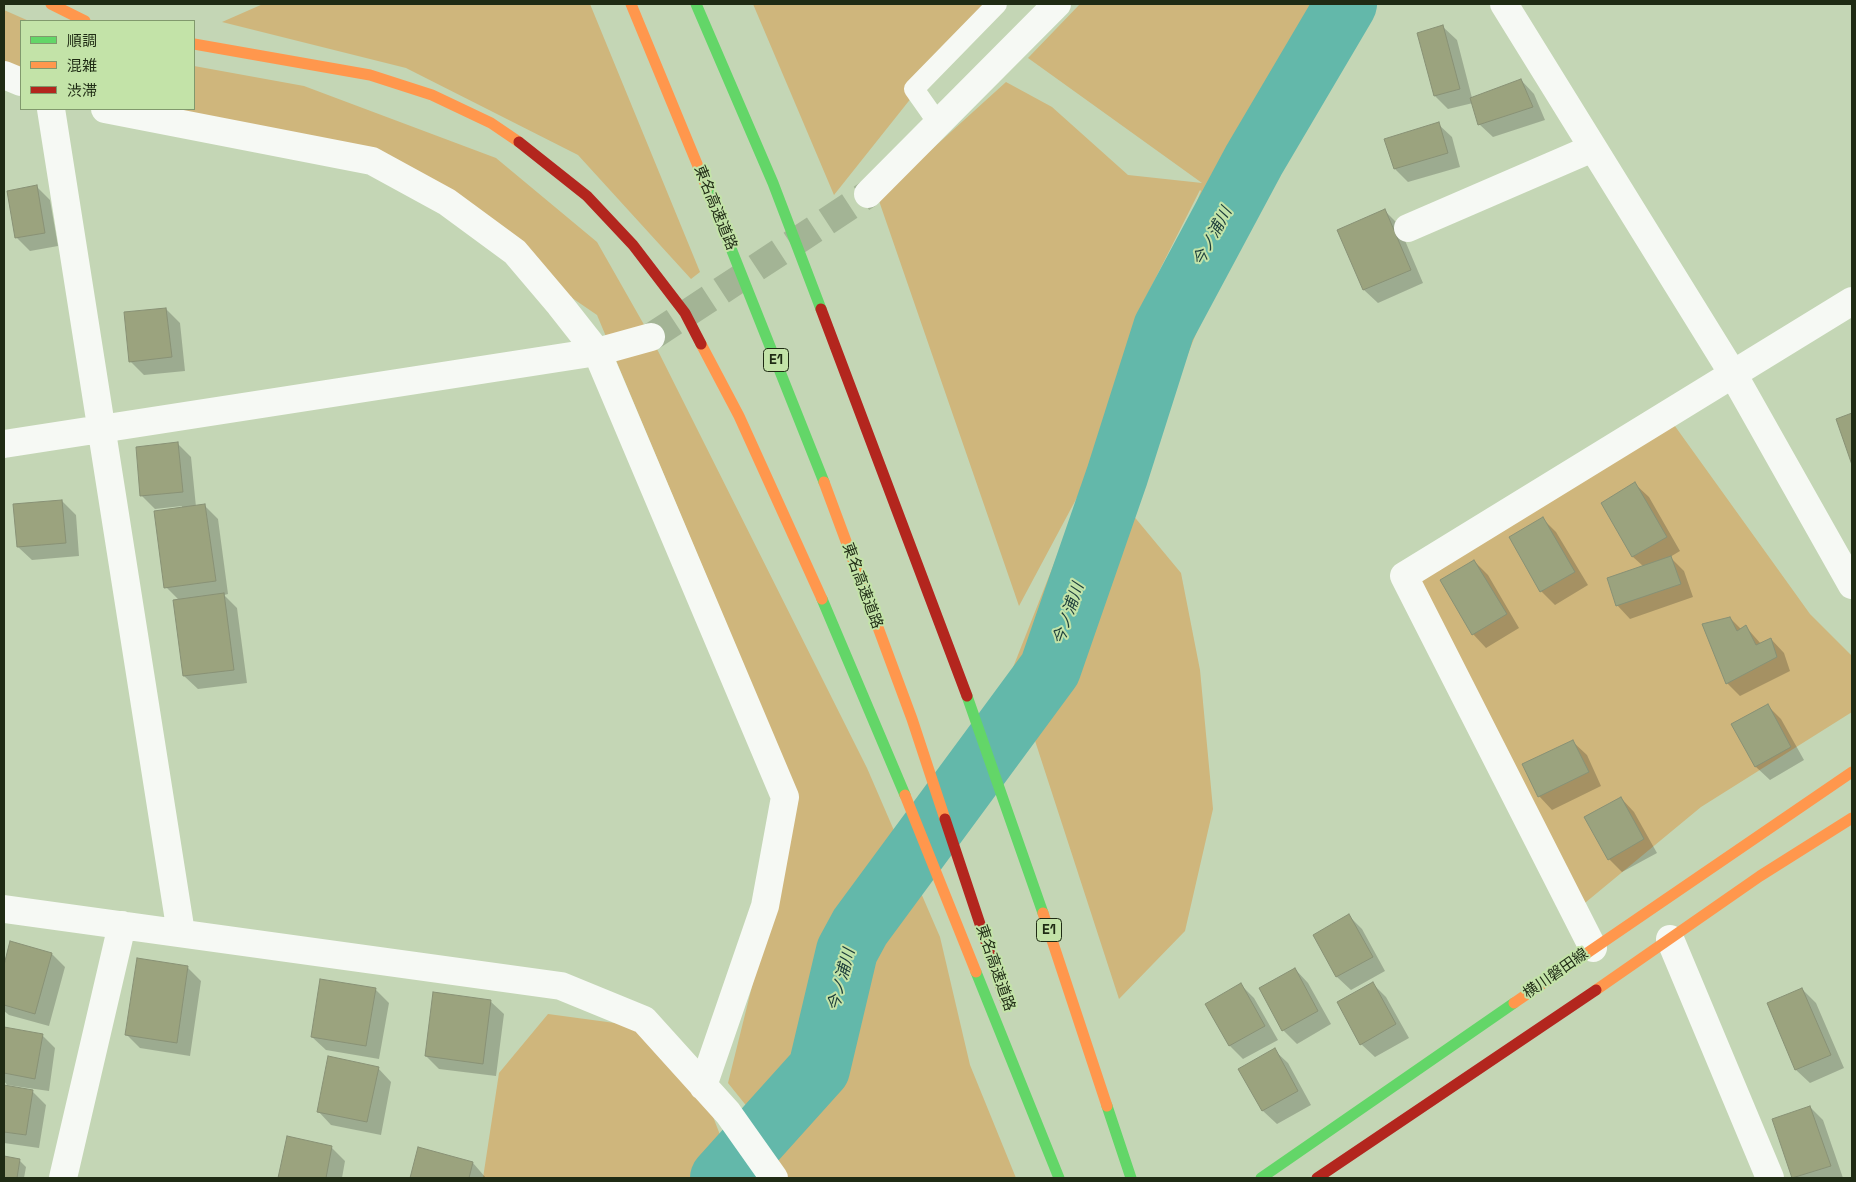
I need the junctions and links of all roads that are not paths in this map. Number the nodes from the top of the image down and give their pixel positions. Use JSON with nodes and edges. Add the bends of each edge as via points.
{"nodes":[{"id":1,"x":51,"y":4,"type":"edge"},
{"id":2,"x":631,"y":4,"type":"edge"},
{"id":3,"x":696,"y":4,"type":"edge"},
{"id":4,"x":997,"y":4,"type":"edge"},
{"id":5,"x":1057,"y":4,"type":"edge"},
{"id":6,"x":1504,"y":4,"type":"edge"},
{"id":7,"x":83,"y":20,"type":"edge"},
{"id":8,"x":195,"y":44,"type":"edge"},
{"id":9,"x":4,"y":75,"type":"edge"},
{"id":10,"x":20,"y":82,"type":"edge"},
{"id":11,"x":51,"y":110,"type":"edge"},
{"id":12,"x":110,"y":110,"type":"edge"},
{"id":13,"x":938,"y":123,"type":"junction"},
{"id":14,"x":1593,"y":148,"type":"junction"},
{"id":15,"x":868,"y":194,"type":"tunnel mouth"},
{"id":16,"x":1408,"y":228,"type":"dead end"},
{"id":17,"x":1852,"y":302,"type":"edge"},
{"id":18,"x":651,"y":337,"type":"tunnel mouth"},
{"id":19,"x":597,"y":352,"type":"junction"},
{"id":20,"x":1733,"y":374,"type":"junction"},
{"id":21,"x":102,"y":429,"type":"junction"},
{"id":22,"x":4,"y":444,"type":"edge"},
{"id":23,"x":1852,"y":585,"type":"edge"},
{"id":24,"x":1852,"y":772,"type":"edge"},
{"id":25,"x":1852,"y":818,"type":"edge"},
{"id":26,"x":4,"y":909,"type":"edge"},
{"id":27,"x":122,"y":925,"type":"junction"},
{"id":28,"x":181,"y":933,"type":"junction"},
{"id":29,"x":1670,"y":939,"type":"junction"},
{"id":30,"x":1593,"y":948,"type":"junction"},
{"id":31,"x":1009,"y":1010,"type":"dead end"},
{"id":32,"x":1034,"y":1085,"type":"dead end"},
{"id":33,"x":703,"y":1086,"type":"junction"},
{"id":34,"x":63,"y":1178,"type":"edge"},
{"id":35,"x":774,"y":1178,"type":"edge"},
{"id":36,"x":1059,"y":1178,"type":"edge"},
{"id":37,"x":1066,"y":1178,"type":"edge"},
{"id":38,"x":1130,"y":1178,"type":"edge"},
{"id":39,"x":1261,"y":1178,"type":"edge"},
{"id":40,"x":1317,"y":1178,"type":"edge"},
{"id":41,"x":1770,"y":1178,"type":"edge"}],
"edges":[{"from":1,"to":7,"type":"main road"},
{"from":2,"to":31,"type":"main road","name":"東名高速道路","number":"E1","via":[[831,500],[912,719]]},
{"from":3,"to":38,"type":"main road","number":"E1","via":[[773,183],[962,683],[1037,894]]},
{"from":4,"to":13,"type":"lane","via":[[914,88]]},
{"from":5,"to":13,"type":"street"},
{"from":6,"to":14,"type":"street"},
{"from":8,"to":36,"type":"main road","via":[[370,75],[432,95],[491,123],[539,156],[587,196],[633,244],[685,314],[739,416],[783,511],[883,741]]},
{"from":9,"to":10,"type":"street"},
{"from":11,"to":21,"type":"street"},
{"from":12,"to":19,"type":"street","via":[[372,161],[447,202],[515,252]]},
{"from":13,"to":15,"type":"street"},
{"from":14,"to":16,"type":"street"},
{"from":14,"to":20,"type":"street"},
{"from":17,"to":20,"type":"street"},
{"from":18,"to":19,"type":"street"},
{"from":19,"to":21,"type":"street"},
{"from":19,"to":33,"type":"street","via":[[785,797],[765,906]]},
{"from":20,"to":23,"type":"street"},
{"from":20,"to":30,"type":"street","via":[[1404,576]]},
{"from":21,"to":22,"type":"street"},
{"from":21,"to":28,"type":"street"},
{"from":24,"to":30,"type":"main road","name":"横川磐田線"},
{"from":25,"to":29,"type":"main road","via":[[1760,876]]},
{"from":26,"to":27,"type":"street"},
{"from":27,"to":28,"type":"street"},
{"from":27,"to":34,"type":"street"},
{"from":28,"to":33,"type":"street","via":[[561,986],[644,1020]]},
{"from":29,"to":40,"type":"main road"},
{"from":29,"to":41,"type":"street"},
{"from":30,"to":39,"type":"main road","name":"横川磐田線"},
{"from":32,"to":37,"type":"main road"},
{"from":33,"to":35,"type":"street","via":[[728,1113]]}]}
